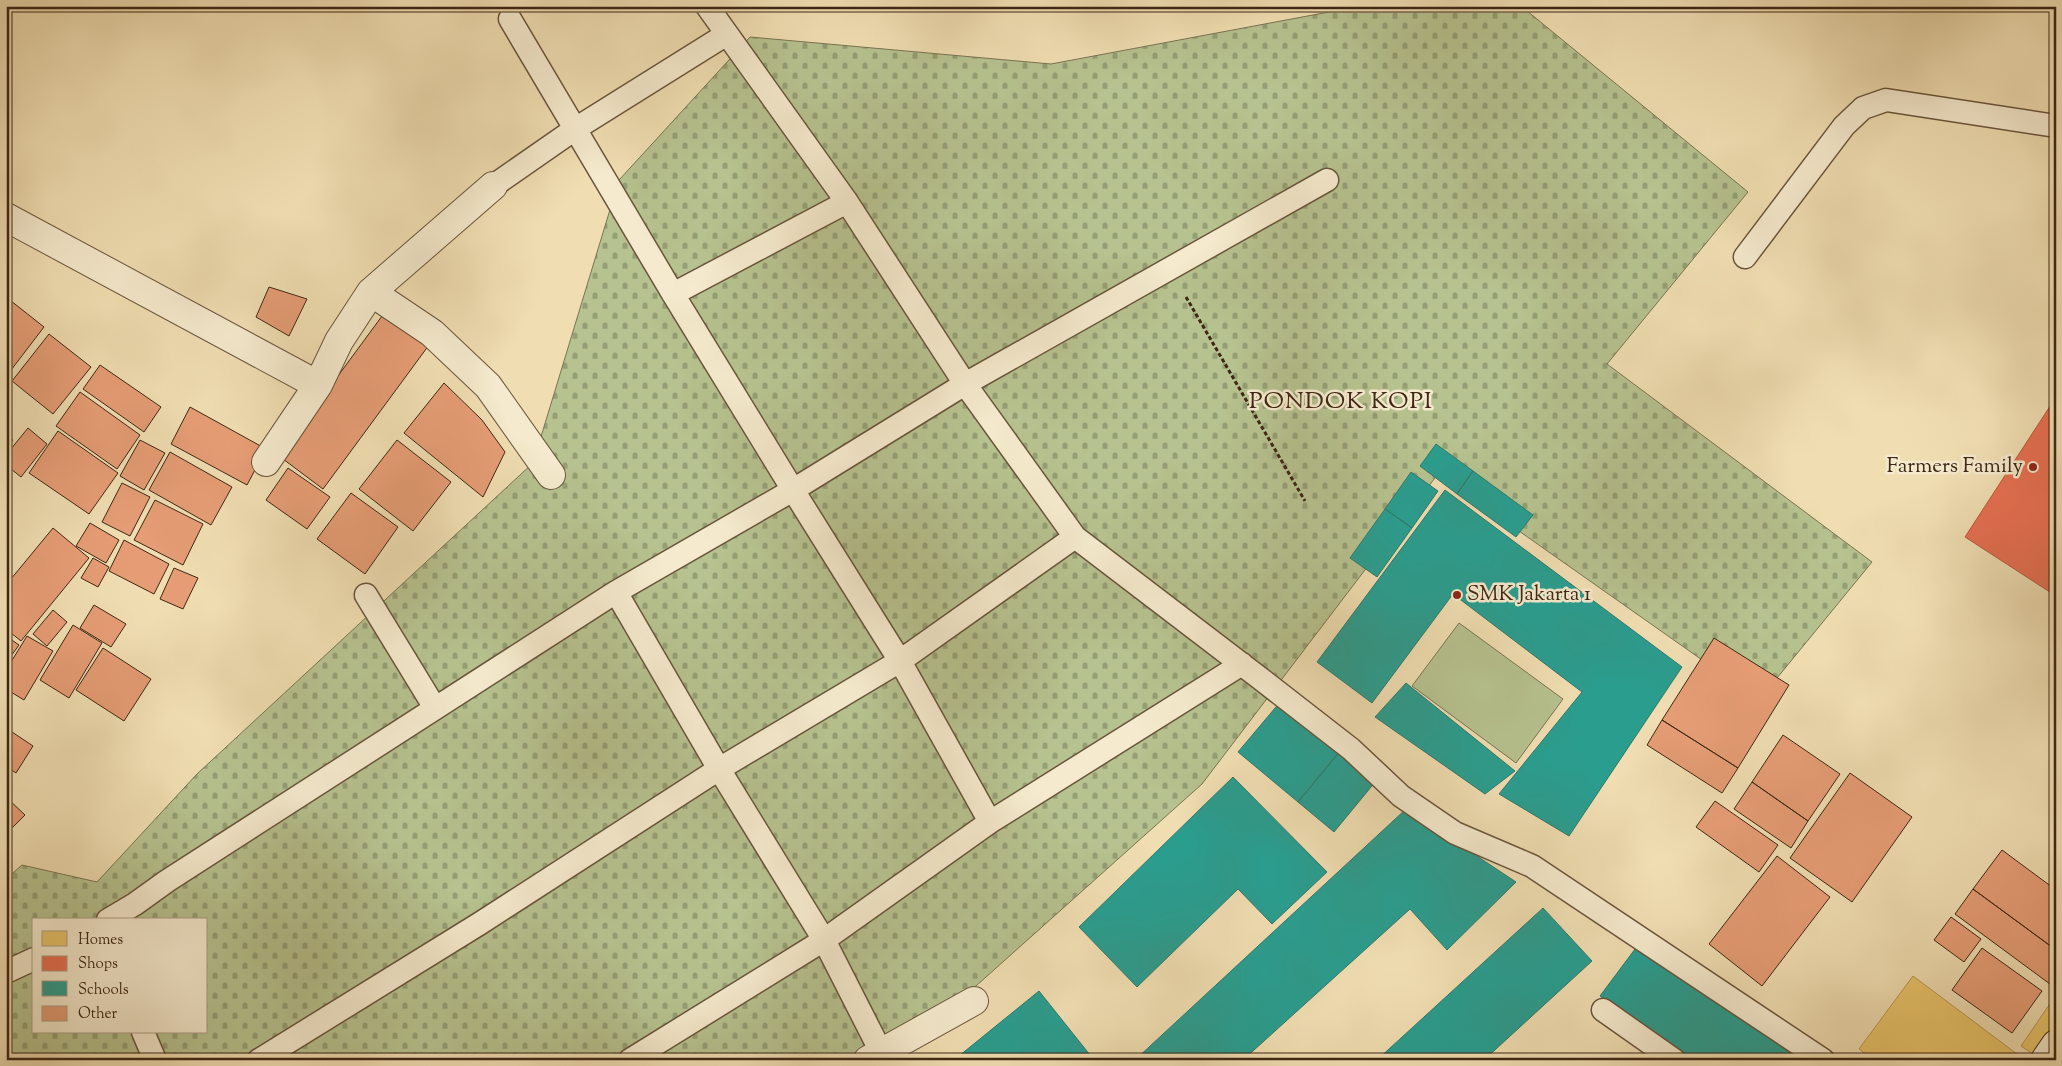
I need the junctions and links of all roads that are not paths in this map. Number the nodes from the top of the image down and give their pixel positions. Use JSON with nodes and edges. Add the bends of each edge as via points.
{"nodes":[{"id":1,"x":707,"y":6,"type":"edge"},
{"id":2,"x":510,"y":19,"type":"dead end"},
{"id":3,"x":727,"y":34,"type":"junction"},
{"id":4,"x":2056,"y":126,"type":"edge"},
{"id":5,"x":574,"y":129,"type":"junction"},
{"id":6,"x":1327,"y":180,"type":"dead end"},
{"id":7,"x":493,"y":186,"type":"joint"},
{"id":8,"x":847,"y":202,"type":"junction"},
{"id":9,"x":6,"y":217,"type":"edge"},
{"id":10,"x":1745,"y":257,"type":"dead end"},
{"id":11,"x":371,"y":292,"type":"junction"},
{"id":12,"x":673,"y":294,"type":"junction"},
{"id":13,"x":965,"y":384,"type":"junction"},
{"id":14,"x":318,"y":385,"type":"junction"},
{"id":15,"x":266,"y":462,"type":"dead end"},
{"id":16,"x":551,"y":476,"type":"dead end"},
{"id":17,"x":793,"y":490,"type":"junction"},
{"id":18,"x":1075,"y":537,"type":"junction"},
{"id":19,"x":616,"y":592,"type":"junction"},
{"id":20,"x":366,"y":595,"type":"dead end"},
{"id":21,"x":900,"y":661,"type":"junction"},
{"id":22,"x":1242,"y":664,"type":"junction"},
{"id":23,"x":435,"y":708,"type":"junction"},
{"id":24,"x":719,"y":769,"type":"junction"},
{"id":25,"x":990,"y":822,"type":"junction"},
{"id":26,"x":111,"y":918,"type":"edge"},
{"id":27,"x":824,"y":940,"type":"junction"},
{"id":28,"x":32,"y":960,"type":"edge"},
{"id":29,"x":6,"y":972,"type":"edge"},
{"id":30,"x":974,"y":1001,"type":"dead end"},
{"id":31,"x":1603,"y":1010,"type":"dead end"},
{"id":32,"x":143,"y":1034,"type":"edge"},
{"id":33,"x":2056,"y":1044,"type":"edge"},
{"id":34,"x":875,"y":1056,"type":"edge"},
{"id":35,"x":155,"y":1060,"type":"edge"},
{"id":36,"x":259,"y":1060,"type":"edge"},
{"id":37,"x":630,"y":1060,"type":"edge"},
{"id":38,"x":1674,"y":1060,"type":"edge"},
{"id":39,"x":1823,"y":1060,"type":"edge"},
{"id":40,"x":2045,"y":1060,"type":"edge"}],
"edges":[{"from":1,"to":3,"type":"lane"},
{"from":2,"to":5,"type":"lane"},
{"from":3,"to":5,"type":"lane"},
{"from":3,"to":8,"type":"lane"},
{"from":4,"to":10,"type":"lane","via":[[1886,100],[1863,108],[1844,126]]},
{"from":5,"to":7,"type":"lane"},
{"from":5,"to":12,"type":"lane"},
{"from":6,"to":13,"type":"lane"},
{"from":7,"to":11,"type":"street"},
{"from":8,"to":12,"type":"lane"},
{"from":8,"to":13,"type":"lane"},
{"from":9,"to":14,"type":"street"},
{"from":11,"to":14,"type":"street","via":[[339,341]]},
{"from":11,"to":16,"type":"street","via":[[432,334],[481,380]]},
{"from":12,"to":17,"type":"lane"},
{"from":13,"to":17,"type":"lane"},
{"from":13,"to":18,"type":"lane"},
{"from":14,"to":15,"type":"street"},
{"from":17,"to":19,"type":"lane"},
{"from":17,"to":21,"type":"lane"},
{"from":18,"to":21,"type":"lane"},
{"from":18,"to":22,"type":"lane"},
{"from":19,"to":23,"type":"lane"},
{"from":19,"to":24,"type":"lane"},
{"from":20,"to":23,"type":"lane"},
{"from":21,"to":24,"type":"lane"},
{"from":21,"to":25,"type":"lane"},
{"from":22,"to":25,"type":"lane"},
{"from":22,"to":39,"type":"lane","via":[[1351,749],[1401,796],[1455,833],[1532,866]]},
{"from":23,"to":26,"type":"lane"},
{"from":24,"to":27,"type":"lane"},
{"from":24,"to":36,"type":"lane","via":[[479,924]]},
{"from":25,"to":27,"type":"lane"},
{"from":27,"to":34,"type":"lane"},
{"from":27,"to":37,"type":"lane"},
{"from":28,"to":29,"type":"lane"},
{"from":30,"to":34,"type":"street"},
{"from":31,"to":38,"type":"lane"},
{"from":32,"to":35,"type":"lane"},
{"from":33,"to":40,"type":"street"}]}
